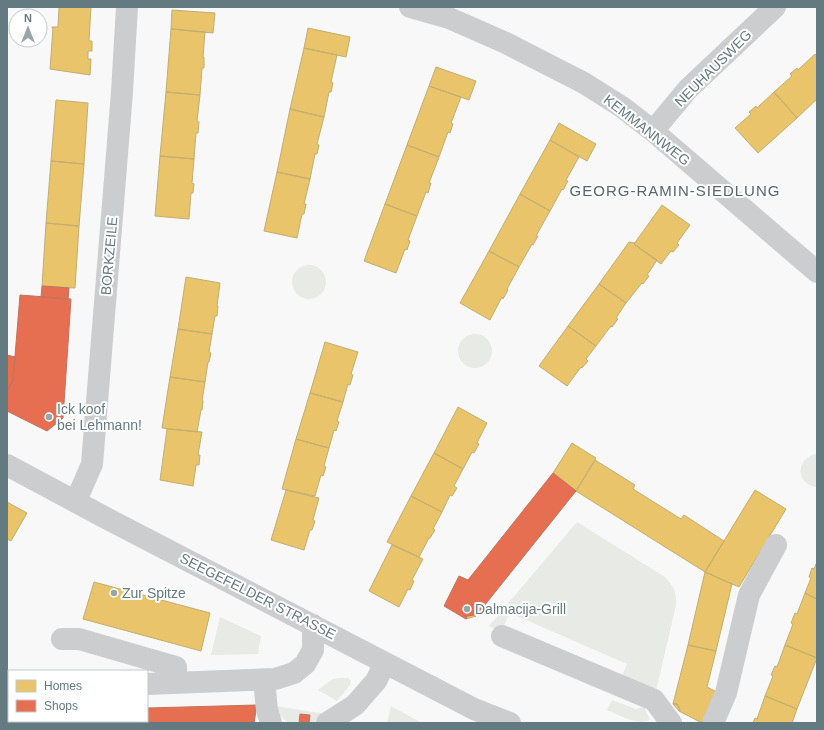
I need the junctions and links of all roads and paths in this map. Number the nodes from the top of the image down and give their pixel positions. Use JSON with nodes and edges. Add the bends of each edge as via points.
{"nodes":[{"id":1,"x":127,"y":7,"type":"edge"},
{"id":2,"x":410,"y":7,"type":"edge"},
{"id":3,"x":775,"y":7,"type":"edge"},
{"id":4,"x":652,"y":131,"type":"junction"},
{"id":5,"x":817,"y":272,"type":"edge"},
{"id":6,"x":7,"y":465,"type":"edge"},
{"id":7,"x":76,"y":502,"type":"junction"},
{"id":8,"x":776,"y":545,"type":"dead end"},
{"id":9,"x":313,"y":625,"type":"junction"},
{"id":10,"x":502,"y":636,"type":"dead end"},
{"id":11,"x":62,"y":639,"type":"dead end"},
{"id":12,"x":385,"y":663,"type":"junction"},
{"id":13,"x":264,"y":680,"type":"junction"},
{"id":14,"x":176,"y":683,"type":"junction"},
{"id":15,"x":148,"y":684,"type":"edge"},
{"id":16,"x":473,"y":716,"type":"edge"},
{"id":17,"x":271,"y":723,"type":"edge"},
{"id":18,"x":327,"y":723,"type":"edge"},
{"id":19,"x":510,"y":723,"type":"edge"},
{"id":20,"x":671,"y":723,"type":"edge"},
{"id":21,"x":713,"y":723,"type":"edge"}],
"edges":[{"from":1,"to":7,"type":"street","name":"BORKZEILE","via":[[92,464]]},
{"from":2,"to":4,"type":"street","name":"KEMMANNWEG","via":[[449,18],[521,50],[584,83],[622,107]]},
{"from":3,"to":4,"type":"street","name":"NEUHAUSWEG","via":[[688,89]]},
{"from":4,"to":5,"type":"street","name":"KEMMANNWEG"},
{"from":6,"to":7,"type":"street","name":"SEEGEFELDER STRASSE"},
{"from":7,"to":9,"type":"street","name":"SEEGEFELDER STRASSE"},
{"from":8,"to":21,"type":"street","via":[[749,595],[726,693]]},
{"from":9,"to":12,"type":"street","name":"SEEGEFELDER STRASSE"},
{"from":9,"to":13,"type":"street","via":[[313,650],[305,664],[294,673]]},
{"from":10,"to":20,"type":"street","via":[[654,700]]},
{"from":11,"to":14,"type":"street","via":[[78,639],[176,667]]},
{"from":12,"to":16,"type":"street","name":"SEEGEFELDER STRASSE"},
{"from":12,"to":18,"type":"street","via":[[376,681],[355,705]]},
{"from":13,"to":14,"type":"street"},
{"from":13,"to":17,"type":"street"},
{"from":14,"to":15,"type":"street"},
{"from":16,"to":19,"type":"street","name":"SEEGEFELDER STRASSE"}]}
